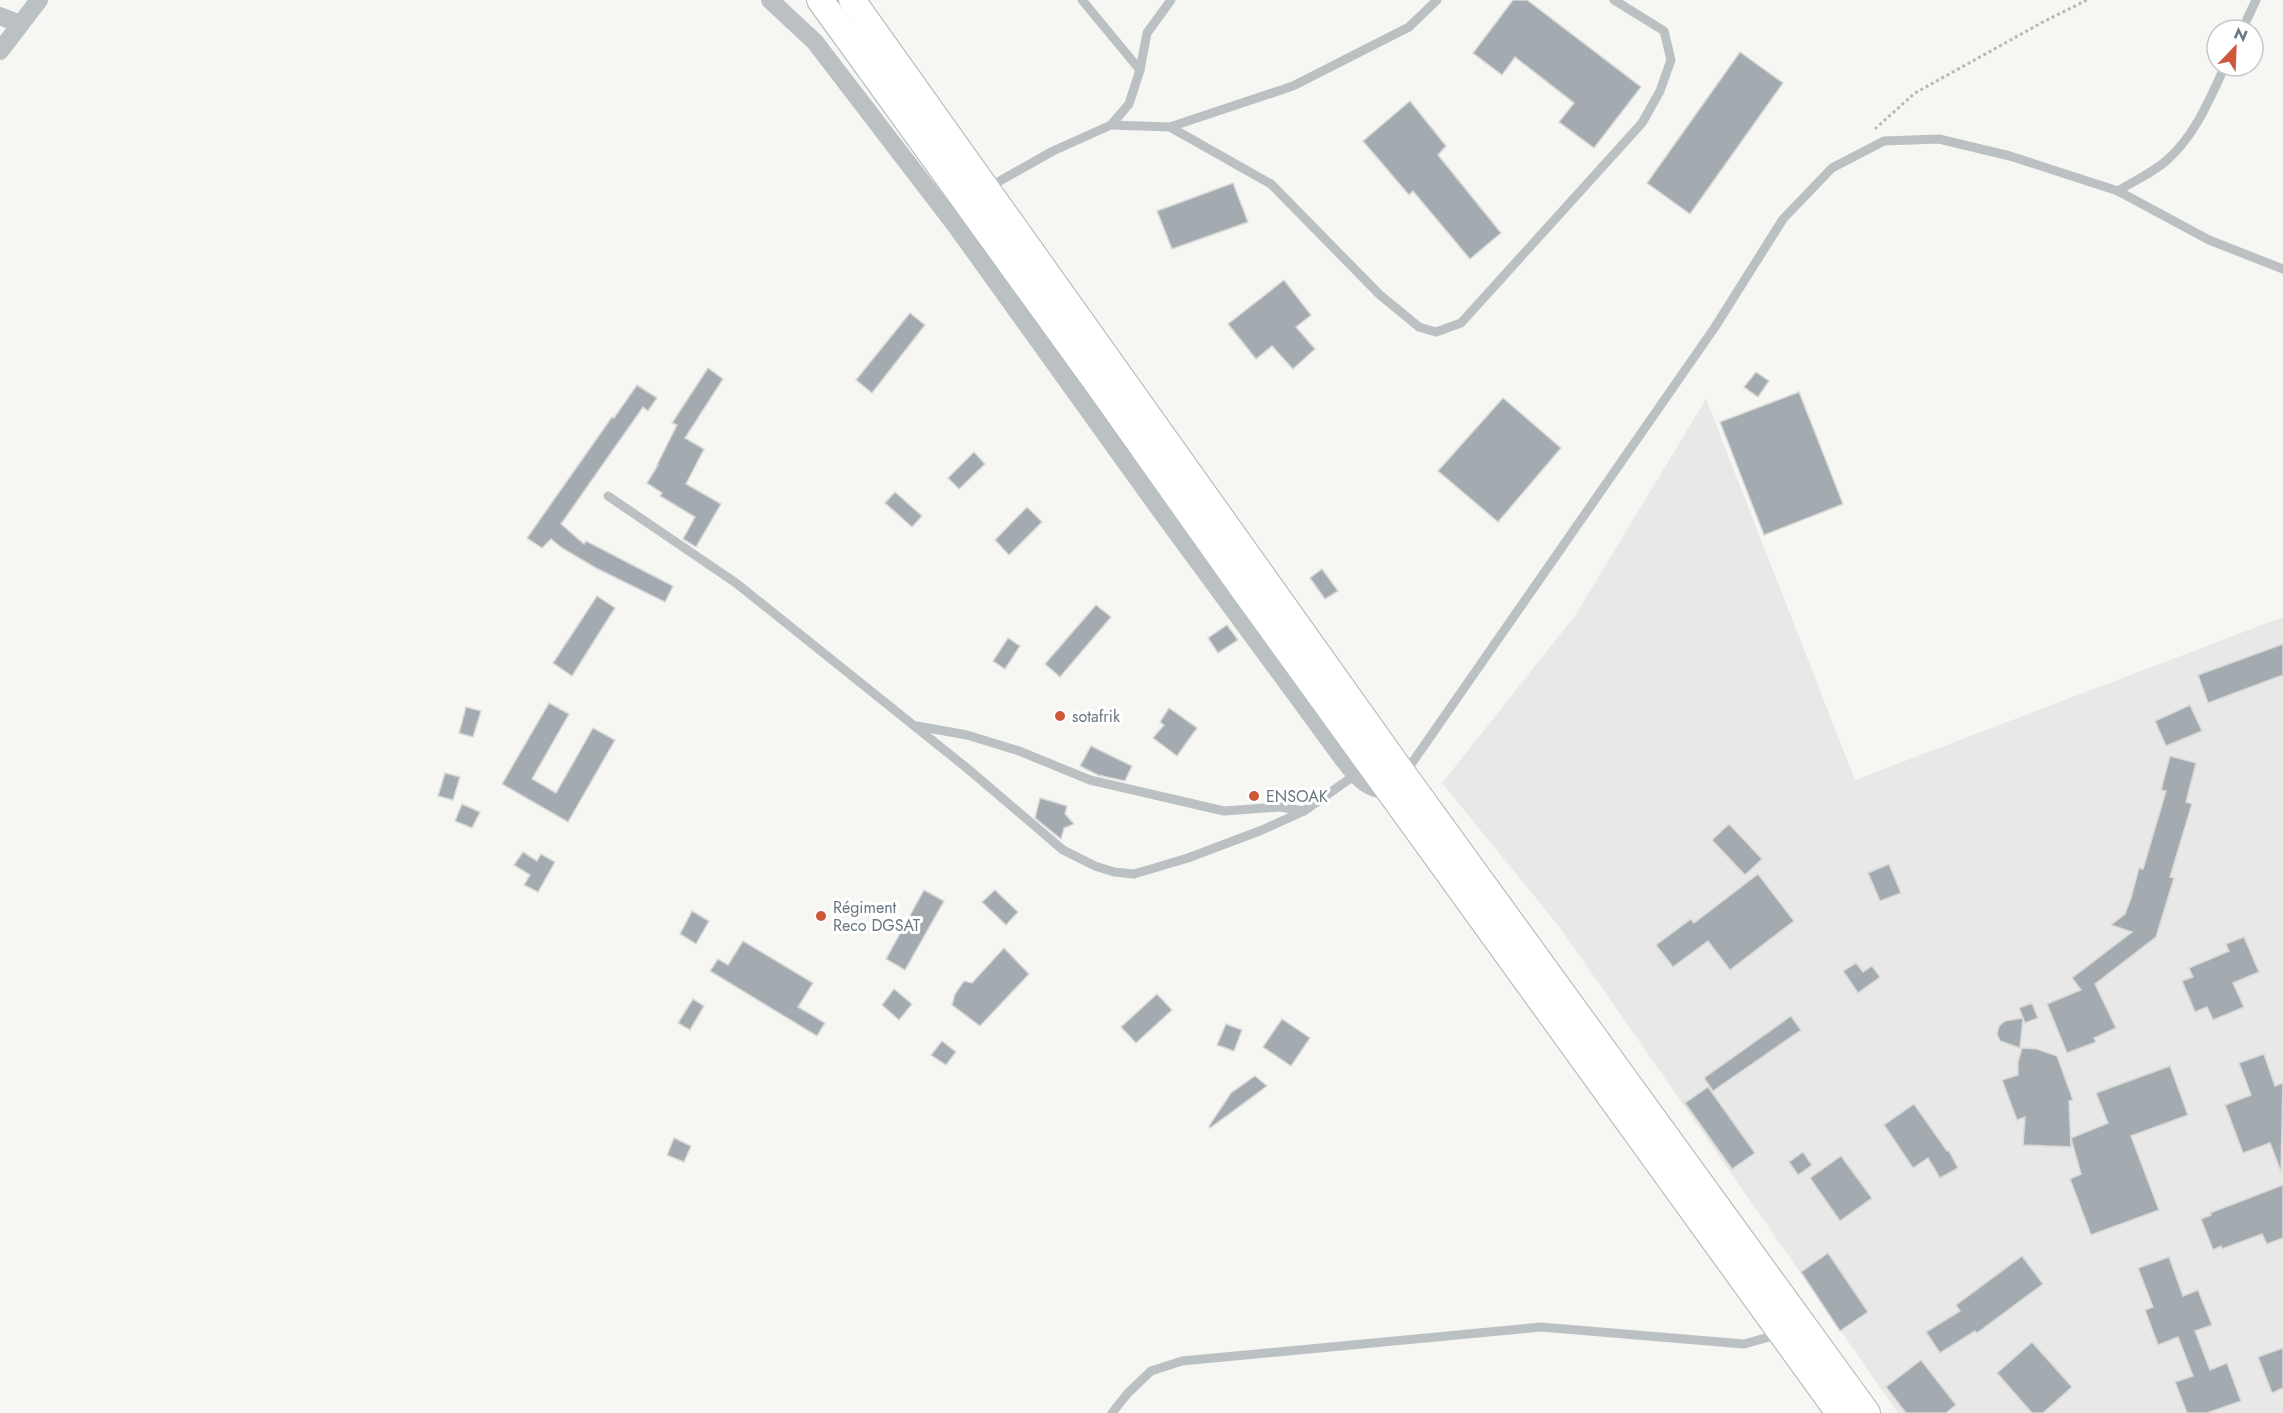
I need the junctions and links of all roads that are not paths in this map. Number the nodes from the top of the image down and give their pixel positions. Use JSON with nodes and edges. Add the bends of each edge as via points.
{"nodes":[{"id":1,"x":39,"y":0,"type":"edge"},
{"id":2,"x":770,"y":0,"type":"edge"},
{"id":3,"x":820,"y":0,"type":"edge"},
{"id":4,"x":852,"y":0,"type":"edge"},
{"id":5,"x":1082,"y":0,"type":"edge"},
{"id":6,"x":1171,"y":0,"type":"edge"},
{"id":7,"x":1437,"y":0,"type":"edge"},
{"id":8,"x":1614,"y":0,"type":"edge"},
{"id":9,"x":2256,"y":0,"type":"edge"},
{"id":10,"x":0,"y":16,"type":"edge"},
{"id":11,"x":2248,"y":18,"type":"edge"},
{"id":12,"x":20,"y":24,"type":"junction"},
{"id":13,"x":0,"y":51,"type":"edge"},
{"id":14,"x":1140,"y":70,"type":"junction"},
{"id":15,"x":2219,"y":78,"type":"edge"},
{"id":16,"x":1111,"y":125,"type":"junction"},
{"id":17,"x":1170,"y":127,"type":"junction"},
{"id":18,"x":2118,"y":191,"type":"junction"},
{"id":19,"x":976,"y":195,"type":"junction"},
{"id":20,"x":2283,"y":269,"type":"edge"},
{"id":21,"x":608,"y":496,"type":"dead end"},
{"id":22,"x":914,"y":725,"type":"junction"},
{"id":23,"x":1355,"y":775,"type":"junction"},
{"id":24,"x":1395,"y":781,"type":"junction"},
{"id":25,"x":1304,"y":811,"type":"junction"},
{"id":26,"x":1780,"y":1334,"type":"junction"},
{"id":27,"x":1112,"y":1413,"type":"edge"},
{"id":28,"x":1839,"y":1413,"type":"edge"},
{"id":29,"x":1867,"y":1413,"type":"edge"}],
"edges":[{"from":1,"to":12,"type":"street"},
{"from":2,"to":23,"type":"street","via":[[815,42],[956,225]]},
{"from":3,"to":19,"type":"street"},
{"from":4,"to":19,"type":"street"},
{"from":5,"to":14,"type":"lane"},
{"from":6,"to":14,"type":"lane","via":[[1147,33]]},
{"from":7,"to":17,"type":"lane","via":[[1409,27],[1293,86]]},
{"from":8,"to":17,"type":"lane","via":[[1664,32],[1671,60],[1660,91],[1642,123],[1461,323],[1437,332],[1419,327],[1380,295],[1270,184]]},
{"from":9,"to":11,"type":"lane"},
{"from":10,"to":12,"type":"street"},
{"from":12,"to":13,"type":"street"},
{"from":14,"to":16,"type":"lane","via":[[1129,104]]},
{"from":15,"to":18,"type":"lane","via":[[2187,139],[2165,161]]},
{"from":16,"to":17,"type":"lane"},
{"from":16,"to":19,"type":"lane","via":[[1053,151]]},
{"from":18,"to":20,"type":"lane","via":[[2209,240]]},
{"from":18,"to":24,"type":"lane","via":[[2010,156],[1939,139],[1884,141],[1832,168],[1783,219],[1715,327]]},
{"from":19,"to":24,"type":"street","via":[[1092,335]]},
{"from":21,"to":22,"type":"lane","via":[[736,583]]},
{"from":22,"to":25,"type":"lane","via":[[967,735],[1019,751],[1090,780],[1224,811],[1280,807]]},
{"from":22,"to":25,"type":"lane","via":[[1063,850],[1114,872],[1134,874],[1188,858]]},
{"from":23,"to":24,"type":"street","via":[[1376,787]]},
{"from":23,"to":25,"type":"lane"},
{"from":24,"to":26,"type":"street"},
{"from":24,"to":29,"type":"street"},
{"from":26,"to":27,"type":"lane","via":[[1744,1344],[1541,1327],[1182,1361],[1151,1371]]},
{"from":26,"to":28,"type":"street"}]}
